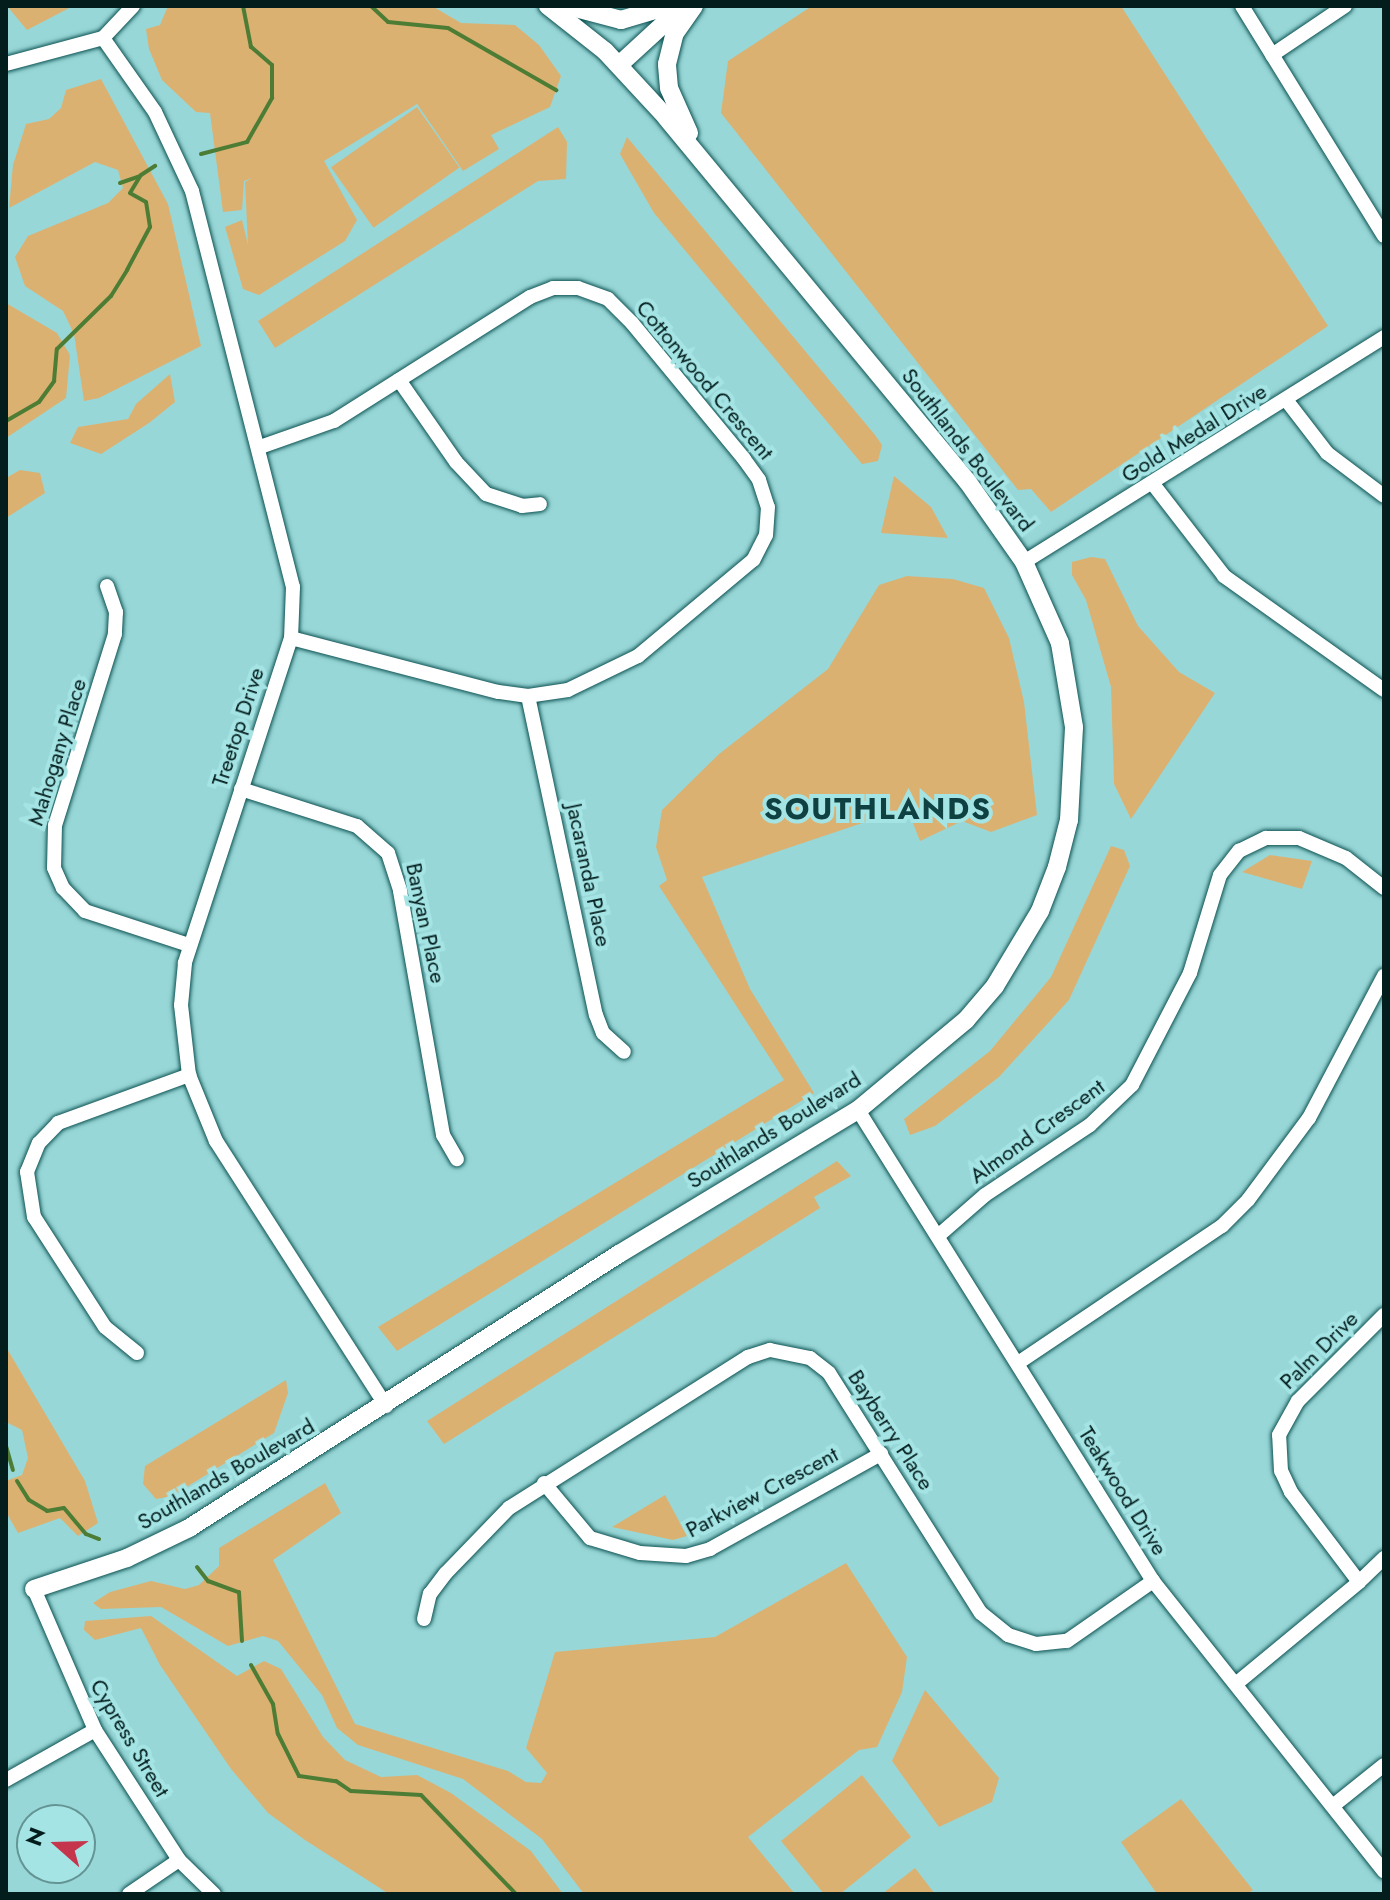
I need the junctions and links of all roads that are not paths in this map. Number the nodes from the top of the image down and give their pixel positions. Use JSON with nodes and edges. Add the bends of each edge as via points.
{"nodes":[{"id":1,"x":133,"y":6,"type":"edge"},
{"id":2,"x":548,"y":6,"type":"edge"},
{"id":3,"x":568,"y":6,"type":"edge"},
{"id":4,"x":669,"y":6,"type":"edge"},
{"id":5,"x":683,"y":6,"type":"edge"},
{"id":6,"x":694,"y":6,"type":"edge"},
{"id":7,"x":1242,"y":6,"type":"edge"},
{"id":8,"x":1345,"y":6,"type":"edge"},
{"id":9,"x":103,"y":38,"type":"junction"},
{"id":10,"x":1272,"y":55,"type":"junction"},
{"id":11,"x":6,"y":64,"type":"edge"},
{"id":12,"x":619,"y":65,"type":"junction"},
{"id":13,"x":700,"y":157,"type":"junction"},
{"id":14,"x":1384,"y":236,"type":"edge"},
{"id":15,"x":1384,"y":337,"type":"edge"},
{"id":16,"x":399,"y":380,"type":"junction"},
{"id":17,"x":1287,"y":401,"type":"junction"},
{"id":18,"x":260,"y":447,"type":"junction"},
{"id":19,"x":1153,"y":484,"type":"junction"},
{"id":20,"x":1384,"y":496,"type":"edge"},
{"id":21,"x":540,"y":504,"type":"dead end"},
{"id":22,"x":1024,"y":562,"type":"junction"},
{"id":23,"x":107,"y":586,"type":"dead end"},
{"id":24,"x":291,"y":638,"type":"junction"},
{"id":25,"x":1384,"y":690,"type":"edge"},
{"id":26,"x":528,"y":696,"type":"junction"},
{"id":27,"x":241,"y":789,"type":"junction"},
{"id":28,"x":1384,"y":888,"type":"edge"},
{"id":29,"x":189,"y":945,"type":"junction"},
{"id":30,"x":1384,"y":976,"type":"edge"},
{"id":31,"x":624,"y":1052,"type":"dead end"},
{"id":32,"x":189,"y":1075,"type":"junction"},
{"id":33,"x":858,"y":1110,"type":"junction"},
{"id":34,"x":457,"y":1159,"type":"dead end"},
{"id":35,"x":938,"y":1236,"type":"junction"},
{"id":36,"x":1384,"y":1315,"type":"edge"},
{"id":37,"x":137,"y":1353,"type":"dead end"},
{"id":38,"x":1018,"y":1363,"type":"junction"},
{"id":39,"x":386,"y":1406,"type":"junction"},
{"id":40,"x":881,"y":1454,"type":"junction"},
{"id":41,"x":544,"y":1483,"type":"junction"},
{"id":42,"x":1384,"y":1558,"type":"edge"},
{"id":43,"x":1153,"y":1581,"type":"junction"},
{"id":44,"x":1359,"y":1582,"type":"junction"},
{"id":45,"x":34,"y":1589,"type":"joint"},
{"id":46,"x":424,"y":1619,"type":"dead end"},
{"id":47,"x":1237,"y":1683,"type":"junction"},
{"id":48,"x":95,"y":1730,"type":"junction"},
{"id":49,"x":1384,"y":1765,"type":"edge"},
{"id":50,"x":6,"y":1780,"type":"edge"},
{"id":51,"x":1334,"y":1805,"type":"junction"},
{"id":52,"x":179,"y":1860,"type":"junction"},
{"id":53,"x":1384,"y":1871,"type":"edge"},
{"id":54,"x":129,"y":1894,"type":"edge"},
{"id":55,"x":214,"y":1894,"type":"edge"}],
"edges":[{"from":1,"to":9,"type":"street"},
{"from":2,"to":12,"type":"main road","name":"Southlands Boulevard"},
{"from":3,"to":4,"type":"main road","via":[[621,20]]},
{"from":5,"to":12,"type":"main road"},
{"from":6,"to":13,"type":"main road","via":[[672,40],[667,70]]},
{"from":7,"to":10,"type":"street"},
{"from":8,"to":10,"type":"street"},
{"from":9,"to":11,"type":"street"},
{"from":9,"to":18,"type":"street","name":"Treetop Drive","via":[[155,112],[189,182]]},
{"from":10,"to":14,"type":"street"},
{"from":12,"to":13,"type":"main road","name":"Southlands Boulevard"},
{"from":13,"to":22,"type":"main road","name":"Southlands Boulevard","via":[[967,481]]},
{"from":15,"to":17,"type":"street","name":"Gold Medal Drive"},
{"from":16,"to":18,"type":"street","name":"Cottonwood Crescent","via":[[317,430]]},
{"from":16,"to":21,"type":"street","via":[[456,462],[486,494],[522,506]]},
{"from":16,"to":26,"type":"street","name":"Cottonwood Crescent","via":[[530,297],[561,287],[587,289],[608,299],[632,323],[744,459],[765,493],[766,535],[753,560],[725,586],[616,670],[568,690]]},
{"from":17,"to":19,"type":"street","name":"Gold Medal Drive"},
{"from":17,"to":20,"type":"street","via":[[1327,453]]},
{"from":18,"to":24,"type":"street","name":"Treetop Drive","via":[[293,587]]},
{"from":19,"to":22,"type":"street","name":"Gold Medal Drive"},
{"from":19,"to":25,"type":"street","via":[[1216,569]]},
{"from":22,"to":33,"type":"main road","name":"Southlands Boulevard","via":[[1060,643],[1074,727],[1069,820],[1057,867],[1040,911],[995,986],[956,1029]]},
{"from":23,"to":29,"type":"street","name":"Mahogany Place","via":[[116,612],[115,634],[55,825],[54,868],[85,911]]},
{"from":24,"to":26,"type":"street","name":"Cottonwood Crescent"},
{"from":24,"to":27,"type":"street","name":"Treetop Drive"},
{"from":26,"to":31,"type":"street","name":"Jacaranda Place","via":[[596,1015],[603,1033]]},
{"from":27,"to":29,"type":"street","name":"Treetop Drive"},
{"from":27,"to":34,"type":"street","name":"Banyan Place","via":[[357,826],[388,853],[400,891],[443,1135]]},
{"from":28,"to":35,"type":"street","name":"Almond Crescent","via":[[1346,858],[1299,838],[1266,838],[1239,851],[1220,875],[1190,973],[1132,1085],[1090,1125],[985,1195]]},
{"from":29,"to":32,"type":"street","name":"Treetop Drive","via":[[181,1005]]},
{"from":30,"to":38,"type":"street","via":[[1309,1118],[1248,1200],[1211,1234]]},
{"from":32,"to":37,"type":"street","via":[[58,1123],[39,1143],[27,1172],[34,1217],[105,1327]]},
{"from":32,"to":39,"type":"street","name":"Treetop Drive","via":[[216,1141]]},
{"from":33,"to":35,"type":"street","name":"Teakwood Drive"},
{"from":33,"to":39,"type":"main road","name":"Southlands Boulevard","via":[[606,1262]]},
{"from":35,"to":38,"type":"street","name":"Teakwood Drive"},
{"from":36,"to":44,"type":"street","name":"Palm Drive","via":[[1298,1401],[1279,1435],[1281,1471],[1291,1492]]},
{"from":38,"to":43,"type":"street","name":"Teakwood Drive"},
{"from":39,"to":45,"type":"main road","name":"Southlands Boulevard","via":[[189,1528],[127,1558]]},
{"from":40,"to":41,"type":"street","name":"Parkview Crescent","via":[[710,1549],[686,1556],[640,1553],[590,1538]]},
{"from":40,"to":41,"type":"street","name":"Bayberry Place","via":[[829,1373],[810,1358],[770,1350],[748,1357]]},
{"from":40,"to":43,"type":"street","name":"Bayberry Place","via":[[981,1613],[1024,1642],[1067,1641]]},
{"from":41,"to":46,"type":"street","name":"Bayberry Place","via":[[509,1508],[446,1573],[430,1594]]},
{"from":42,"to":44,"type":"street"},
{"from":43,"to":47,"type":"street","name":"Teakwood Drive"},
{"from":44,"to":47,"type":"street"},
{"from":45,"to":48,"type":"street","name":"Cypress Street"},
{"from":47,"to":51,"type":"street","name":"Teakwood Drive"},
{"from":48,"to":50,"type":"street"},
{"from":48,"to":52,"type":"street","name":"Cypress Street"},
{"from":49,"to":51,"type":"street"},
{"from":51,"to":53,"type":"street","name":"Teakwood Drive"},
{"from":52,"to":54,"type":"street"},
{"from":52,"to":55,"type":"street","name":"Cypress Street"}]}
